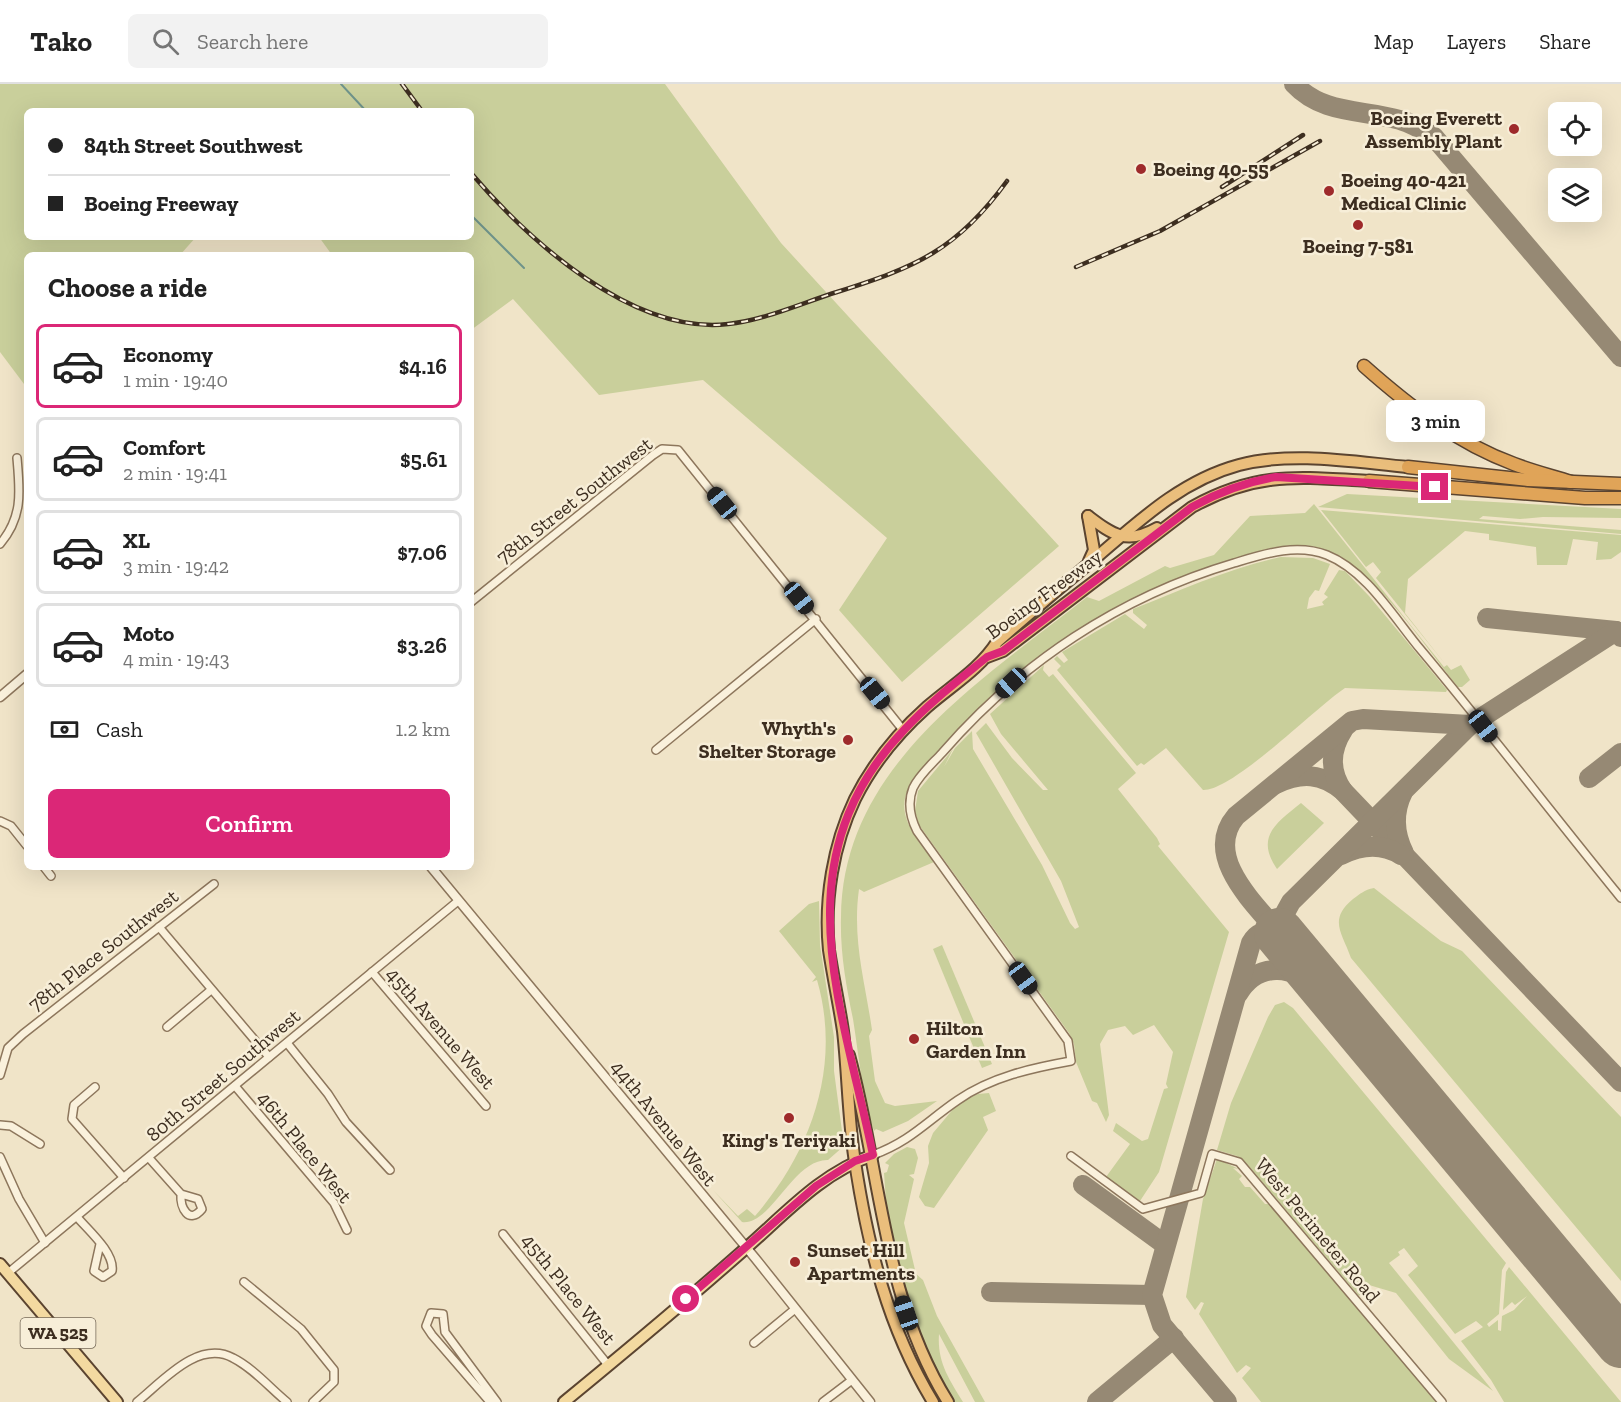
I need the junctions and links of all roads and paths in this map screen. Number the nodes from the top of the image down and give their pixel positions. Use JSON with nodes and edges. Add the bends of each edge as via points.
{"nodes":[{"id":1,"x":1364,"y":366,"type":"dead end"},
{"id":2,"x":17,"y":458,"type":"dead end"},
{"id":3,"x":1408,"y":467,"type":"joint"},
{"id":4,"x":1369,"y":481,"type":"joint"},
{"id":5,"x":1571,"y":482,"type":"junction"},
{"id":6,"x":1621,"y":484,"type":"edge"},
{"id":7,"x":1621,"y":498,"type":"edge"},
{"id":8,"x":1192,"y":507,"type":"junction"},
{"id":9,"x":1121,"y":536,"type":"junction"},
{"id":10,"x":0,"y":544,"type":"edge"},
{"id":11,"x":1084,"y":567,"type":"junction"},
{"id":12,"x":474,"y":600,"type":"edge"},
{"id":13,"x":816,"y":619,"type":"junction"},
{"id":14,"x":987,"y":657,"type":"junction"},
{"id":15,"x":24,"y":676,"type":"edge"},
{"id":16,"x":1,"y":694,"type":"edge"},
{"id":17,"x":903,"y":730,"type":"junction"},
{"id":18,"x":656,"y":750,"type":"dead end"},
{"id":19,"x":0,"y":821,"type":"edge"},
{"id":20,"x":24,"y":842,"type":"edge"},
{"id":21,"x":46,"y":870,"type":"edge"},
{"id":22,"x":433,"y":870,"type":"edge"},
{"id":23,"x":51,"y":876,"type":"dead end"},
{"id":24,"x":214,"y":885,"type":"dead end"},
{"id":25,"x":1621,"y":898,"type":"edge"},
{"id":26,"x":458,"y":900,"type":"junction"},
{"id":27,"x":159,"y":927,"type":"junction"},
{"id":28,"x":372,"y":972,"type":"junction"},
{"id":29,"x":211,"y":990,"type":"junction"},
{"id":30,"x":167,"y":1027,"type":"dead end"},
{"id":31,"x":843,"y":1031,"type":"junction"},
{"id":32,"x":287,"y":1043,"type":"junction"},
{"id":33,"x":269,"y":1057,"type":"junction"},
{"id":34,"x":0,"y":1075,"type":"edge"},
{"id":35,"x":235,"y":1086,"type":"junction"},
{"id":36,"x":95,"y":1087,"type":"dead end"},
{"id":37,"x":486,"y":1106,"type":"dead end"},
{"id":38,"x":0,"y":1125,"type":"edge"},
{"id":39,"x":40,"y":1144,"type":"dead end"},
{"id":40,"x":873,"y":1155,"type":"junction"},
{"id":41,"x":0,"y":1156,"type":"edge"},
{"id":42,"x":1071,"y":1156,"type":"dead end"},
{"id":43,"x":149,"y":1158,"type":"junction"},
{"id":44,"x":855,"y":1161,"type":"junction"},
{"id":45,"x":390,"y":1170,"type":"dead end"},
{"id":46,"x":124,"y":1178,"type":"junction"},
{"id":47,"x":181,"y":1194,"type":"dead end"},
{"id":48,"x":77,"y":1217,"type":"junction"},
{"id":49,"x":347,"y":1230,"type":"dead end"},
{"id":50,"x":503,"y":1234,"type":"dead end"},
{"id":51,"x":45,"y":1243,"type":"junction"},
{"id":52,"x":100,"y":1244,"type":"dead end"},
{"id":53,"x":746,"y":1248,"type":"junction"},
{"id":54,"x":4,"y":1269,"type":"edge"},
{"id":55,"x":244,"y":1281,"type":"dead end"},
{"id":56,"x":795,"y":1309,"type":"junction"},
{"id":57,"x":754,"y":1343,"type":"dead end"},
{"id":58,"x":608,"y":1365,"type":"junction"},
{"id":59,"x":852,"y":1380,"type":"junction"},
{"id":60,"x":117,"y":1402,"type":"edge"},
{"id":61,"x":137,"y":1402,"type":"edge"},
{"id":62,"x":287,"y":1402,"type":"edge"},
{"id":63,"x":313,"y":1402,"type":"edge"},
{"id":64,"x":490,"y":1402,"type":"edge"},
{"id":65,"x":497,"y":1402,"type":"edge"},
{"id":66,"x":564,"y":1402,"type":"edge"},
{"id":67,"x":823,"y":1402,"type":"edge"},
{"id":68,"x":870,"y":1402,"type":"edge"},
{"id":69,"x":933,"y":1402,"type":"edge"},
{"id":70,"x":948,"y":1402,"type":"edge"},
{"id":71,"x":1442,"y":1402,"type":"edge"}],
"edges":[{"from":1,"to":5,"type":"highway","via":[[1424,416],[1470,445],[1513,464]]},
{"from":2,"to":10,"type":"street","via":[[17,517]]},
{"from":3,"to":5,"type":"highway","name":"Boeing Freeway"},
{"from":3,"to":9,"type":"highway","name":"Boeing Freeway","via":[[1314,459],[1240,465],[1163,501]]},
{"from":4,"to":7,"type":"highway","name":"Boeing Freeway"},
{"from":4,"to":8,"type":"highway","name":"Boeing Freeway","via":[[1276,477],[1235,487]]},
{"from":5,"to":6,"type":"highway","name":"Boeing Freeway"},
{"from":8,"to":9,"type":"highway","via":[[1142,536]]},
{"from":8,"to":14,"type":"highway","name":"Boeing Freeway","via":[[1003,651]]},
{"from":9,"to":11,"type":"highway","name":"Boeing Freeway"},
{"from":9,"to":11,"type":"highway","via":[[1088,516],[1094,550]]},
{"from":11,"to":14,"type":"highway","name":"Boeing Freeway","via":[[997,642]]},
{"from":12,"to":13,"type":"street","name":"78th Street Southwest","via":[[653,454],[670,448],[684,455]]},
{"from":13,"to":17,"type":"street"},
{"from":13,"to":18,"type":"street"},
{"from":14,"to":17,"type":"highway"},
{"from":15,"to":16,"type":"street"},
{"from":17,"to":31,"type":"highway","via":[[856,798],[831,882],[829,949]]},
{"from":19,"to":20,"type":"street","via":[[11,826]]},
{"from":21,"to":23,"type":"street"},
{"from":22,"to":26,"type":"street","name":"44th Avenue West"},
{"from":24,"to":27,"type":"street","name":"78th Place Southwest"},
{"from":25,"to":40,"type":"street","via":[[1358,576],[1327,555],[1303,550],[1268,553],[1174,583],[1084,629],[1045,657],[978,714],[913,788],[910,810],[918,831],[1068,1041],[1071,1061],[1036,1067],[974,1090],[910,1138]]},
{"from":26,"to":28,"type":"street","name":"80th Street Southwest"},
{"from":26,"to":53,"type":"street","name":"44th Avenue West"},
{"from":27,"to":29,"type":"street"},
{"from":27,"to":34,"type":"street","name":"78th Place Southwest","via":[[23,1034],[8,1048]]},
{"from":28,"to":32,"type":"street","name":"80th Street Southwest"},
{"from":28,"to":37,"type":"street","name":"45th Avenue West"},
{"from":29,"to":30,"type":"street"},
{"from":29,"to":33,"type":"street"},
{"from":31,"to":40,"type":"highway"},
{"from":31,"to":44,"type":"highway"},
{"from":32,"to":33,"type":"street","name":"80th Street Southwest"},
{"from":32,"to":45,"type":"street","via":[[346,1122]]},
{"from":33,"to":35,"type":"street","name":"80th Street Southwest"},
{"from":35,"to":43,"type":"street","name":"80th Street Southwest"},
{"from":35,"to":49,"type":"street","name":"46th Place West","via":[[334,1203]]},
{"from":36,"to":46,"type":"street","via":[[74,1105],[72,1119]]},
{"from":38,"to":39,"type":"street","via":[[11,1126]]},
{"from":40,"to":44,"type":"main road"},
{"from":40,"to":70,"type":"highway","via":[[884,1229],[901,1299],[924,1358]]},
{"from":41,"to":51,"type":"street"},
{"from":42,"to":71,"type":"street","name":"West Perimeter Road","via":[[1143,1209],[1201,1193],[1212,1154],[1239,1162]]},
{"from":43,"to":46,"type":"street","name":"80th Street Southwest"},
{"from":43,"to":47,"type":"street"},
{"from":44,"to":53,"type":"main road","via":[[799,1199]]},
{"from":44,"to":69,"type":"highway","via":[[883,1293],[901,1341]]},
{"from":46,"to":48,"type":"street","name":"80th Street Southwest"},
{"from":48,"to":51,"type":"street","name":"80th Street Southwest"},
{"from":48,"to":52,"type":"street"},
{"from":50,"to":58,"type":"street","name":"45th Place West"},
{"from":51,"to":54,"type":"street","name":"80th Street Southwest"},
{"from":53,"to":56,"type":"street","name":"44th Avenue West"},
{"from":53,"to":58,"type":"main road"},
{"from":54,"to":60,"type":"main road","number":"WA 525"},
{"from":55,"to":63,"type":"street","via":[[301,1329],[334,1370],[334,1382]]},
{"from":56,"to":57,"type":"street"},
{"from":56,"to":59,"type":"street","name":"44th Avenue West"},
{"from":58,"to":66,"type":"main road"},
{"from":59,"to":67,"type":"street"},
{"from":59,"to":68,"type":"street","name":"44th Avenue West"},
{"from":61,"to":62,"type":"street","via":[[184,1364],[208,1353],[232,1357]]},
{"from":64,"to":65,"type":"street","via":[[426,1326],[431,1313],[443,1314],[445,1332]]}]}
